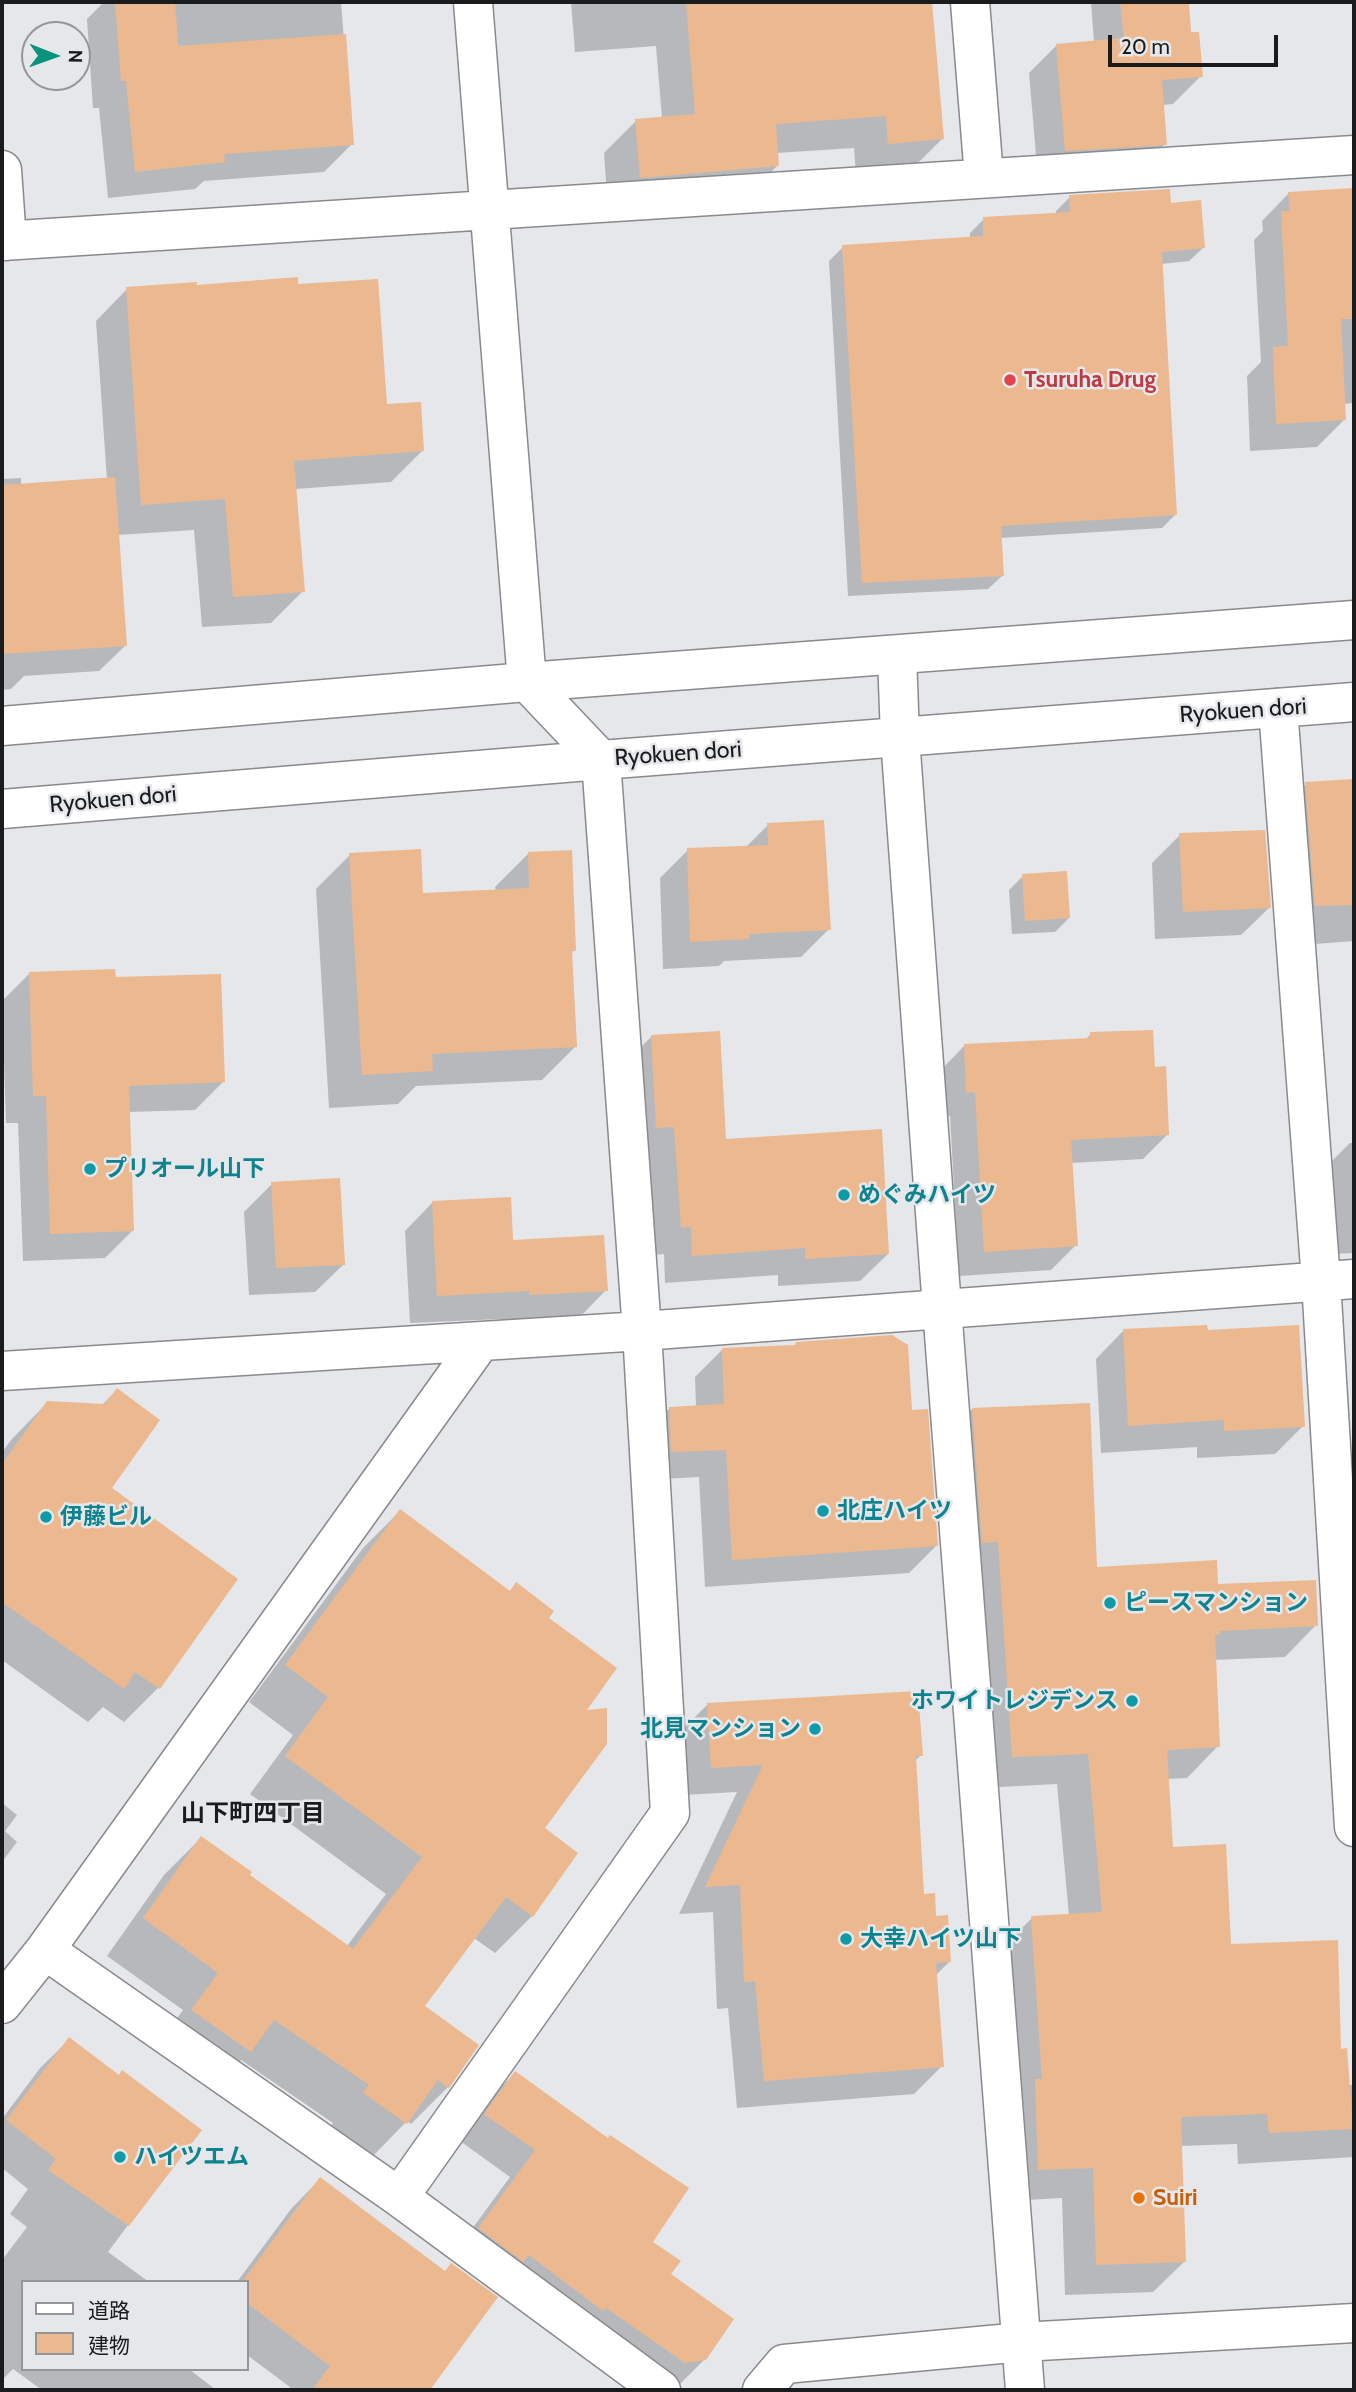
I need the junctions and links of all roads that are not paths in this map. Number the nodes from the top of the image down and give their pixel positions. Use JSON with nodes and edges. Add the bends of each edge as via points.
{"nodes":[{"id":1,"x":473,"y":2,"type":"edge"},
{"id":2,"x":970,"y":2,"type":"edge"},
{"id":3,"x":1354,"y":155,"type":"edge"},
{"id":4,"x":2,"y":170,"type":"edge"},
{"id":5,"x":984,"y":177,"type":"junction"},
{"id":6,"x":489,"y":208,"type":"junction"},
{"id":7,"x":4,"y":241,"type":"edge"},
{"id":8,"x":1354,"y":620,"type":"edge"},
{"id":9,"x":897,"y":655,"type":"junction"},
{"id":10,"x":527,"y":682,"type":"junction"},
{"id":11,"x":1354,"y":702,"type":"edge"},
{"id":12,"x":1278,"y":708,"type":"junction"},
{"id":13,"x":2,"y":726,"type":"edge"},
{"id":14,"x":900,"y":738,"type":"junction"},
{"id":15,"x":601,"y":760,"type":"junction"},
{"id":16,"x":2,"y":809,"type":"edge"},
{"id":17,"x":1338,"y":1280,"type":"edge"},
{"id":18,"x":942,"y":1308,"type":"junction"},
{"id":19,"x":642,"y":1331,"type":"junction"},
{"id":20,"x":481,"y":1341,"type":"junction"},
{"id":21,"x":2,"y":1371,"type":"edge"},
{"id":22,"x":1354,"y":1827,"type":"edge"},
{"id":23,"x":45,"y":1950,"type":"junction"},
{"id":24,"x":2,"y":2004,"type":"edge"},
{"id":25,"x":399,"y":2197,"type":"junction"},
{"id":26,"x":1354,"y":2323,"type":"edge"},
{"id":27,"x":1022,"y":2342,"type":"junction"},
{"id":28,"x":773,"y":2377,"type":"edge"},
{"id":29,"x":661,"y":2390,"type":"edge"},
{"id":30,"x":1025,"y":2390,"type":"edge"}],
"edges":[{"from":1,"to":6,"type":"street"},
{"from":2,"to":5,"type":"street"},
{"from":3,"to":5,"type":"street"},
{"from":4,"to":7,"type":"street"},
{"from":5,"to":6,"type":"street"},
{"from":6,"to":7,"type":"street"},
{"from":6,"to":10,"type":"street"},
{"from":8,"to":9,"type":"street"},
{"from":9,"to":10,"type":"street"},
{"from":9,"to":14,"type":"street"},
{"from":10,"to":13,"type":"street"},
{"from":10,"to":15,"type":"street"},
{"from":11,"to":12,"type":"street","name":"Ryokuen dori"},
{"from":12,"to":14,"type":"street","name":"Ryokuen dori"},
{"from":12,"to":17,"type":"street"},
{"from":14,"to":15,"type":"street","name":"Ryokuen dori"},
{"from":14,"to":18,"type":"street"},
{"from":15,"to":16,"type":"street","name":"Ryokuen dori"},
{"from":15,"to":19,"type":"street"},
{"from":17,"to":18,"type":"street"},
{"from":17,"to":22,"type":"street"},
{"from":18,"to":19,"type":"street"},
{"from":18,"to":27,"type":"street"},
{"from":19,"to":20,"type":"street"},
{"from":19,"to":25,"type":"street","via":[[670,1813]]},
{"from":20,"to":21,"type":"street"},
{"from":20,"to":23,"type":"street"},
{"from":23,"to":24,"type":"street"},
{"from":23,"to":25,"type":"street"},
{"from":25,"to":29,"type":"street"},
{"from":26,"to":27,"type":"street"},
{"from":27,"to":28,"type":"street"},
{"from":27,"to":30,"type":"street"}]}
